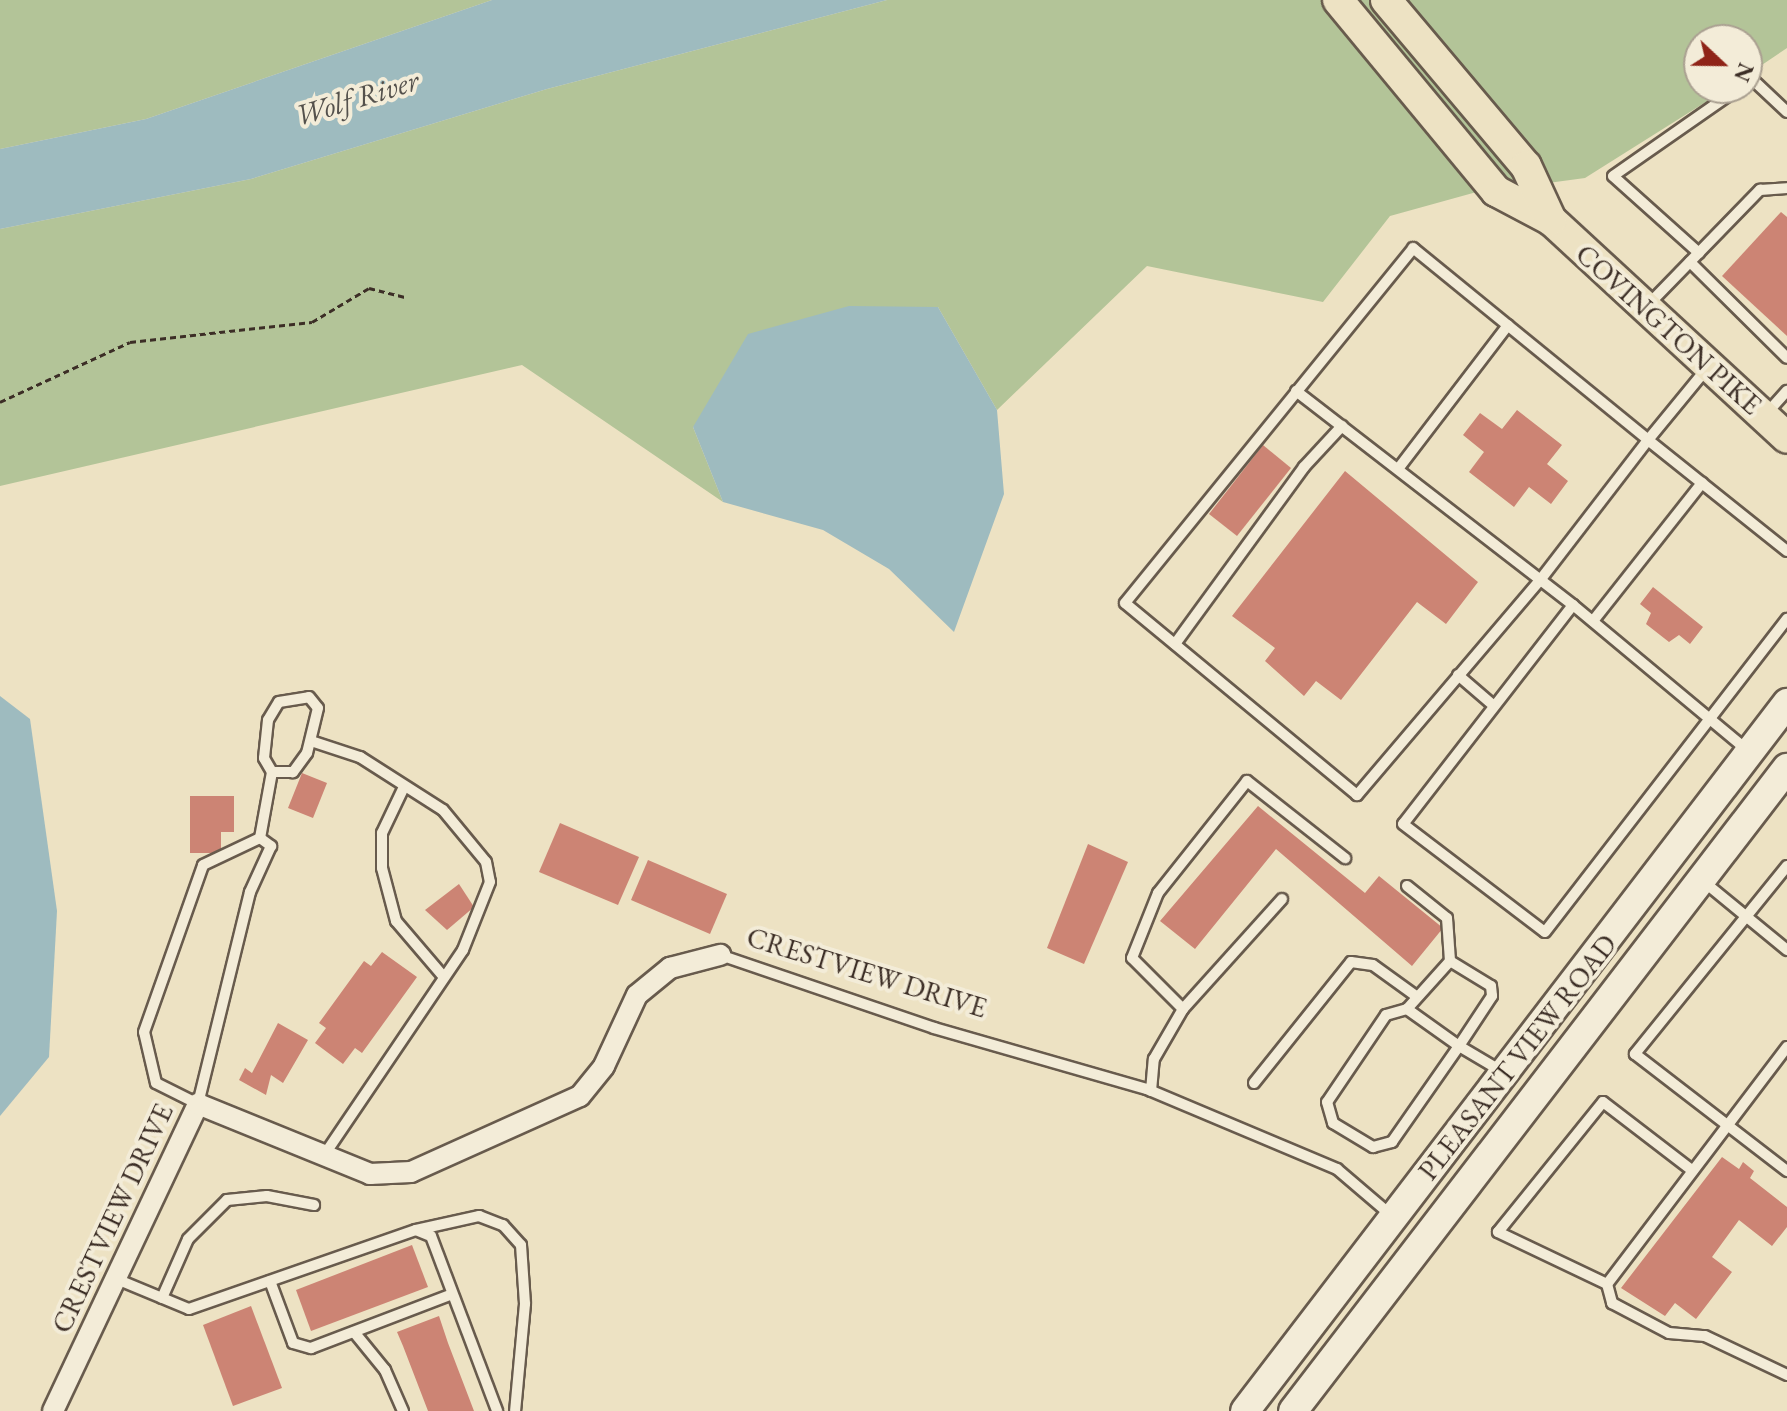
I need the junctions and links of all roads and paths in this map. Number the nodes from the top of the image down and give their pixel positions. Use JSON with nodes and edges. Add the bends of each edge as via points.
{"nodes":[{"id":1,"x":1338,"y":0,"type":"edge"},
{"id":2,"x":1386,"y":0,"type":"edge"},
{"id":3,"x":1763,"y":89,"type":"edge"},
{"id":4,"x":1716,"y":104,"type":"edge"},
{"id":5,"x":1787,"y":112,"type":"edge"},
{"id":6,"x":1787,"y":188,"type":"edge"},
{"id":7,"x":1551,"y":220,"type":"junction"},
{"id":8,"x":1699,"y":253,"type":"junction"},
{"id":9,"x":1690,"y":262,"type":"junction"},
{"id":10,"x":406,"y":297,"type":"dead end"},
{"id":11,"x":1646,"y":307,"type":"junction"},
{"id":12,"x":1508,"y":325,"type":"junction"},
{"id":13,"x":1787,"y":358,"type":"edge"},
{"id":14,"x":1710,"y":365,"type":"junction"},
{"id":15,"x":1296,"y":391,"type":"junction"},
{"id":16,"x":1787,"y":391,"type":"edge"},
{"id":17,"x":0,"y":402,"type":"edge"},
{"id":18,"x":1764,"y":415,"type":"junction"},
{"id":19,"x":1342,"y":426,"type":"junction"},
{"id":20,"x":1787,"y":438,"type":"edge"},
{"id":21,"x":1648,"y":440,"type":"junction"},
{"id":22,"x":1398,"y":469,"type":"junction"},
{"id":23,"x":1702,"y":483,"type":"junction"},
{"id":24,"x":1787,"y":551,"type":"edge"},
{"id":25,"x":1541,"y":579,"type":"junction"},
{"id":26,"x":1573,"y":605,"type":"junction"},
{"id":27,"x":1787,"y":619,"type":"edge"},
{"id":28,"x":1593,"y":621,"type":"junction"},
{"id":29,"x":1175,"y":644,"type":"junction"},
{"id":30,"x":1458,"y":675,"type":"junction"},
{"id":31,"x":1787,"y":703,"type":"edge"},
{"id":32,"x":1493,"y":705,"type":"junction"},
{"id":33,"x":1710,"y":719,"type":"junction"},
{"id":34,"x":311,"y":741,"type":"junction"},
{"id":35,"x":1750,"y":752,"type":"junction"},
{"id":36,"x":272,"y":772,"type":"junction"},
{"id":37,"x":1782,"y":774,"type":"edge"},
{"id":38,"x":403,"y":789,"type":"junction"},
{"id":39,"x":260,"y":838,"type":"junction"},
{"id":40,"x":1345,"y":858,"type":"dead end"},
{"id":41,"x":1787,"y":866,"type":"edge"},
{"id":42,"x":1702,"y":879,"type":"junction"},
{"id":43,"x":1407,"y":886,"type":"dead end"},
{"id":44,"x":1282,"y":899,"type":"dead end"},
{"id":45,"x":1747,"y":917,"type":"junction"},
{"id":46,"x":1787,"y":950,"type":"edge"},
{"id":47,"x":720,"y":955,"type":"joint"},
{"id":48,"x":1450,"y":961,"type":"junction"},
{"id":49,"x":443,"y":976,"type":"junction"},
{"id":50,"x":1416,"y":996,"type":"junction"},
{"id":51,"x":1183,"y":1009,"type":"junction"},
{"id":52,"x":1407,"y":1009,"type":"junction"},
{"id":53,"x":1459,"y":1046,"type":"junction"},
{"id":54,"x":1787,"y":1047,"type":"edge"},
{"id":55,"x":1504,"y":1073,"type":"junction"},
{"id":56,"x":1254,"y":1083,"type":"dead end"},
{"id":57,"x":1151,"y":1091,"type":"junction"},
{"id":58,"x":198,"y":1104,"type":"junction"},
{"id":59,"x":1728,"y":1126,"type":"junction"},
{"id":60,"x":325,"y":1154,"type":"junction"},
{"id":61,"x":1693,"y":1171,"type":"junction"},
{"id":62,"x":1787,"y":1171,"type":"edge"},
{"id":63,"x":314,"y":1205,"type":"dead end"},
{"id":64,"x":1394,"y":1217,"type":"junction"},
{"id":65,"x":416,"y":1230,"type":"junction"},
{"id":66,"x":114,"y":1278,"type":"junction"},
{"id":67,"x":270,"y":1281,"type":"junction"},
{"id":68,"x":1607,"y":1284,"type":"junction"},
{"id":69,"x":450,"y":1295,"type":"junction"},
{"id":70,"x":162,"y":1298,"type":"junction"},
{"id":71,"x":354,"y":1332,"type":"junction"},
{"id":72,"x":1275,"y":1372,"type":"junction"},
{"id":73,"x":1787,"y":1375,"type":"edge"},
{"id":74,"x":1299,"y":1404,"type":"edge"},
{"id":75,"x":53,"y":1411,"type":"edge"},
{"id":76,"x":403,"y":1411,"type":"edge"},
{"id":77,"x":497,"y":1411,"type":"edge"},
{"id":78,"x":515,"y":1411,"type":"edge"},
{"id":79,"x":1245,"y":1411,"type":"edge"}],
"edges":[{"from":1,"to":7,"type":"main road","name":"COVINGTON PIKE","via":[[1496,191]]},
{"from":2,"to":7,"type":"main road","name":"COVINGTON PIKE","via":[[1526,166]]},
{"from":3,"to":5,"type":"lane"},
{"from":4,"to":8,"type":"lane","via":[[1613,176]]},
{"from":6,"to":8,"type":"lane","via":[[1760,190]]},
{"from":7,"to":11,"type":"main road","name":"COVINGTON PIKE"},
{"from":8,"to":9,"type":"lane"},
{"from":9,"to":11,"type":"lane"},
{"from":9,"to":13,"type":"lane"},
{"from":10,"to":17,"type":"path","via":[[369,288],[312,322],[130,342]]},
{"from":11,"to":14,"type":"main road","name":"COVINGTON PIKE"},
{"from":12,"to":15,"type":"lane","via":[[1413,248]]},
{"from":12,"to":21,"type":"lane"},
{"from":12,"to":22,"type":"lane"},
{"from":14,"to":18,"type":"main road","name":"COVINGTON PIKE"},
{"from":14,"to":21,"type":"lane"},
{"from":15,"to":19,"type":"lane"},
{"from":15,"to":29,"type":"lane","via":[[1125,603]]},
{"from":16,"to":18,"type":"lane"},
{"from":18,"to":20,"type":"main road","name":"COVINGTON PIKE"},
{"from":19,"to":22,"type":"lane"},
{"from":19,"to":29,"type":"lane"},
{"from":21,"to":23,"type":"lane"},
{"from":21,"to":25,"type":"lane"},
{"from":22,"to":25,"type":"lane"},
{"from":23,"to":24,"type":"lane"},
{"from":23,"to":28,"type":"lane"},
{"from":25,"to":26,"type":"lane"},
{"from":25,"to":30,"type":"lane"},
{"from":26,"to":28,"type":"lane"},
{"from":26,"to":32,"type":"lane"},
{"from":27,"to":33,"type":"lane"},
{"from":28,"to":33,"type":"lane"},
{"from":29,"to":30,"type":"lane","via":[[1357,795]]},
{"from":30,"to":32,"type":"lane"},
{"from":31,"to":35,"type":"main road","name":"PLEASANT VIEW ROAD"},
{"from":32,"to":33,"type":"lane","via":[[1403,824],[1545,932]]},
{"from":33,"to":35,"type":"lane"},
{"from":34,"to":36,"type":"lane","via":[[293,772]]},
{"from":34,"to":36,"type":"lane","via":[[318,708],[309,697],[279,702],[263,742]]},
{"from":34,"to":38,"type":"lane","via":[[360,757]]},
{"from":35,"to":37,"type":"main road"},
{"from":35,"to":55,"type":"main road","name":"PLEASANT VIEW ROAD"},
{"from":36,"to":39,"type":"lane"},
{"from":37,"to":42,"type":"main road","name":"PLEASANT VIEW ROAD"},
{"from":38,"to":49,"type":"lane","via":[[382,833],[382,868],[396,921]]},
{"from":38,"to":49,"type":"lane","via":[[443,810],[486,862],[487,902]]},
{"from":39,"to":58,"type":"lane","via":[[271,846],[250,892]]},
{"from":39,"to":58,"type":"lane","via":[[203,865],[144,1032],[156,1083]]},
{"from":40,"to":51,"type":"lane","via":[[1247,781],[1158,893],[1132,958]]},
{"from":41,"to":45,"type":"lane"},
{"from":42,"to":45,"type":"lane"},
{"from":42,"to":74,"type":"main road","name":"PLEASANT VIEW ROAD"},
{"from":43,"to":48,"type":"lane","via":[[1447,918]]},
{"from":44,"to":51,"type":"lane"},
{"from":45,"to":46,"type":"lane"},
{"from":45,"to":59,"type":"lane","via":[[1635,1054]]},
{"from":47,"to":57,"type":"lane","name":"CRESTVIEW DRIVE"},
{"from":47,"to":60,"type":"street","name":"CRESTVIEW DRIVE","via":[[670,968],[637,995],[604,1066],[580,1096],[411,1172],[370,1174]]},
{"from":48,"to":50,"type":"lane"},
{"from":48,"to":53,"type":"lane","via":[[1491,986],[1492,996]]},
{"from":49,"to":60,"type":"lane"},
{"from":50,"to":52,"type":"lane"},
{"from":50,"to":56,"type":"lane","via":[[1373,965],[1351,962]]},
{"from":51,"to":57,"type":"lane","via":[[1154,1059]]},
{"from":52,"to":53,"type":"lane"},
{"from":52,"to":53,"type":"lane","via":[[1386,1015],[1327,1102],[1333,1123],[1373,1147],[1392,1142]]},
{"from":53,"to":55,"type":"lane"},
{"from":54,"to":59,"type":"lane"},
{"from":55,"to":64,"type":"main road","name":"PLEASANT VIEW ROAD"},
{"from":57,"to":64,"type":"lane","name":"CRESTVIEW DRIVE","via":[[1337,1169]]},
{"from":58,"to":60,"type":"street","name":"CRESTVIEW DRIVE"},
{"from":58,"to":66,"type":"street","name":"CRESTVIEW DRIVE"},
{"from":59,"to":61,"type":"lane"},
{"from":59,"to":62,"type":"lane"},
{"from":61,"to":68,"type":"lane"},
{"from":61,"to":68,"type":"lane","via":[[1603,1102],[1498,1232]]},
{"from":63,"to":70,"type":"lane","via":[[267,1196],[227,1200],[197,1225]]},
{"from":64,"to":72,"type":"main road","name":"PLEASANT VIEW ROAD"},
{"from":65,"to":67,"type":"lane"},
{"from":65,"to":69,"type":"lane","via":[[431,1236]]},
{"from":65,"to":78,"type":"lane","via":[[479,1216],[503,1225],[521,1245],[525,1304]]},
{"from":66,"to":70,"type":"lane"},
{"from":66,"to":75,"type":"street","name":"CRESTVIEW DRIVE"},
{"from":67,"to":70,"type":"lane","via":[[189,1309]]},
{"from":67,"to":71,"type":"lane","via":[[293,1343],[311,1348]]},
{"from":68,"to":73,"type":"lane","via":[[1612,1303],[1669,1333],[1705,1336]]},
{"from":69,"to":71,"type":"lane"},
{"from":69,"to":77,"type":"lane"},
{"from":71,"to":76,"type":"lane","via":[[385,1370]]},
{"from":72,"to":74,"type":"main road"},
{"from":72,"to":79,"type":"main road","name":"PLEASANT VIEW ROAD"}]}
